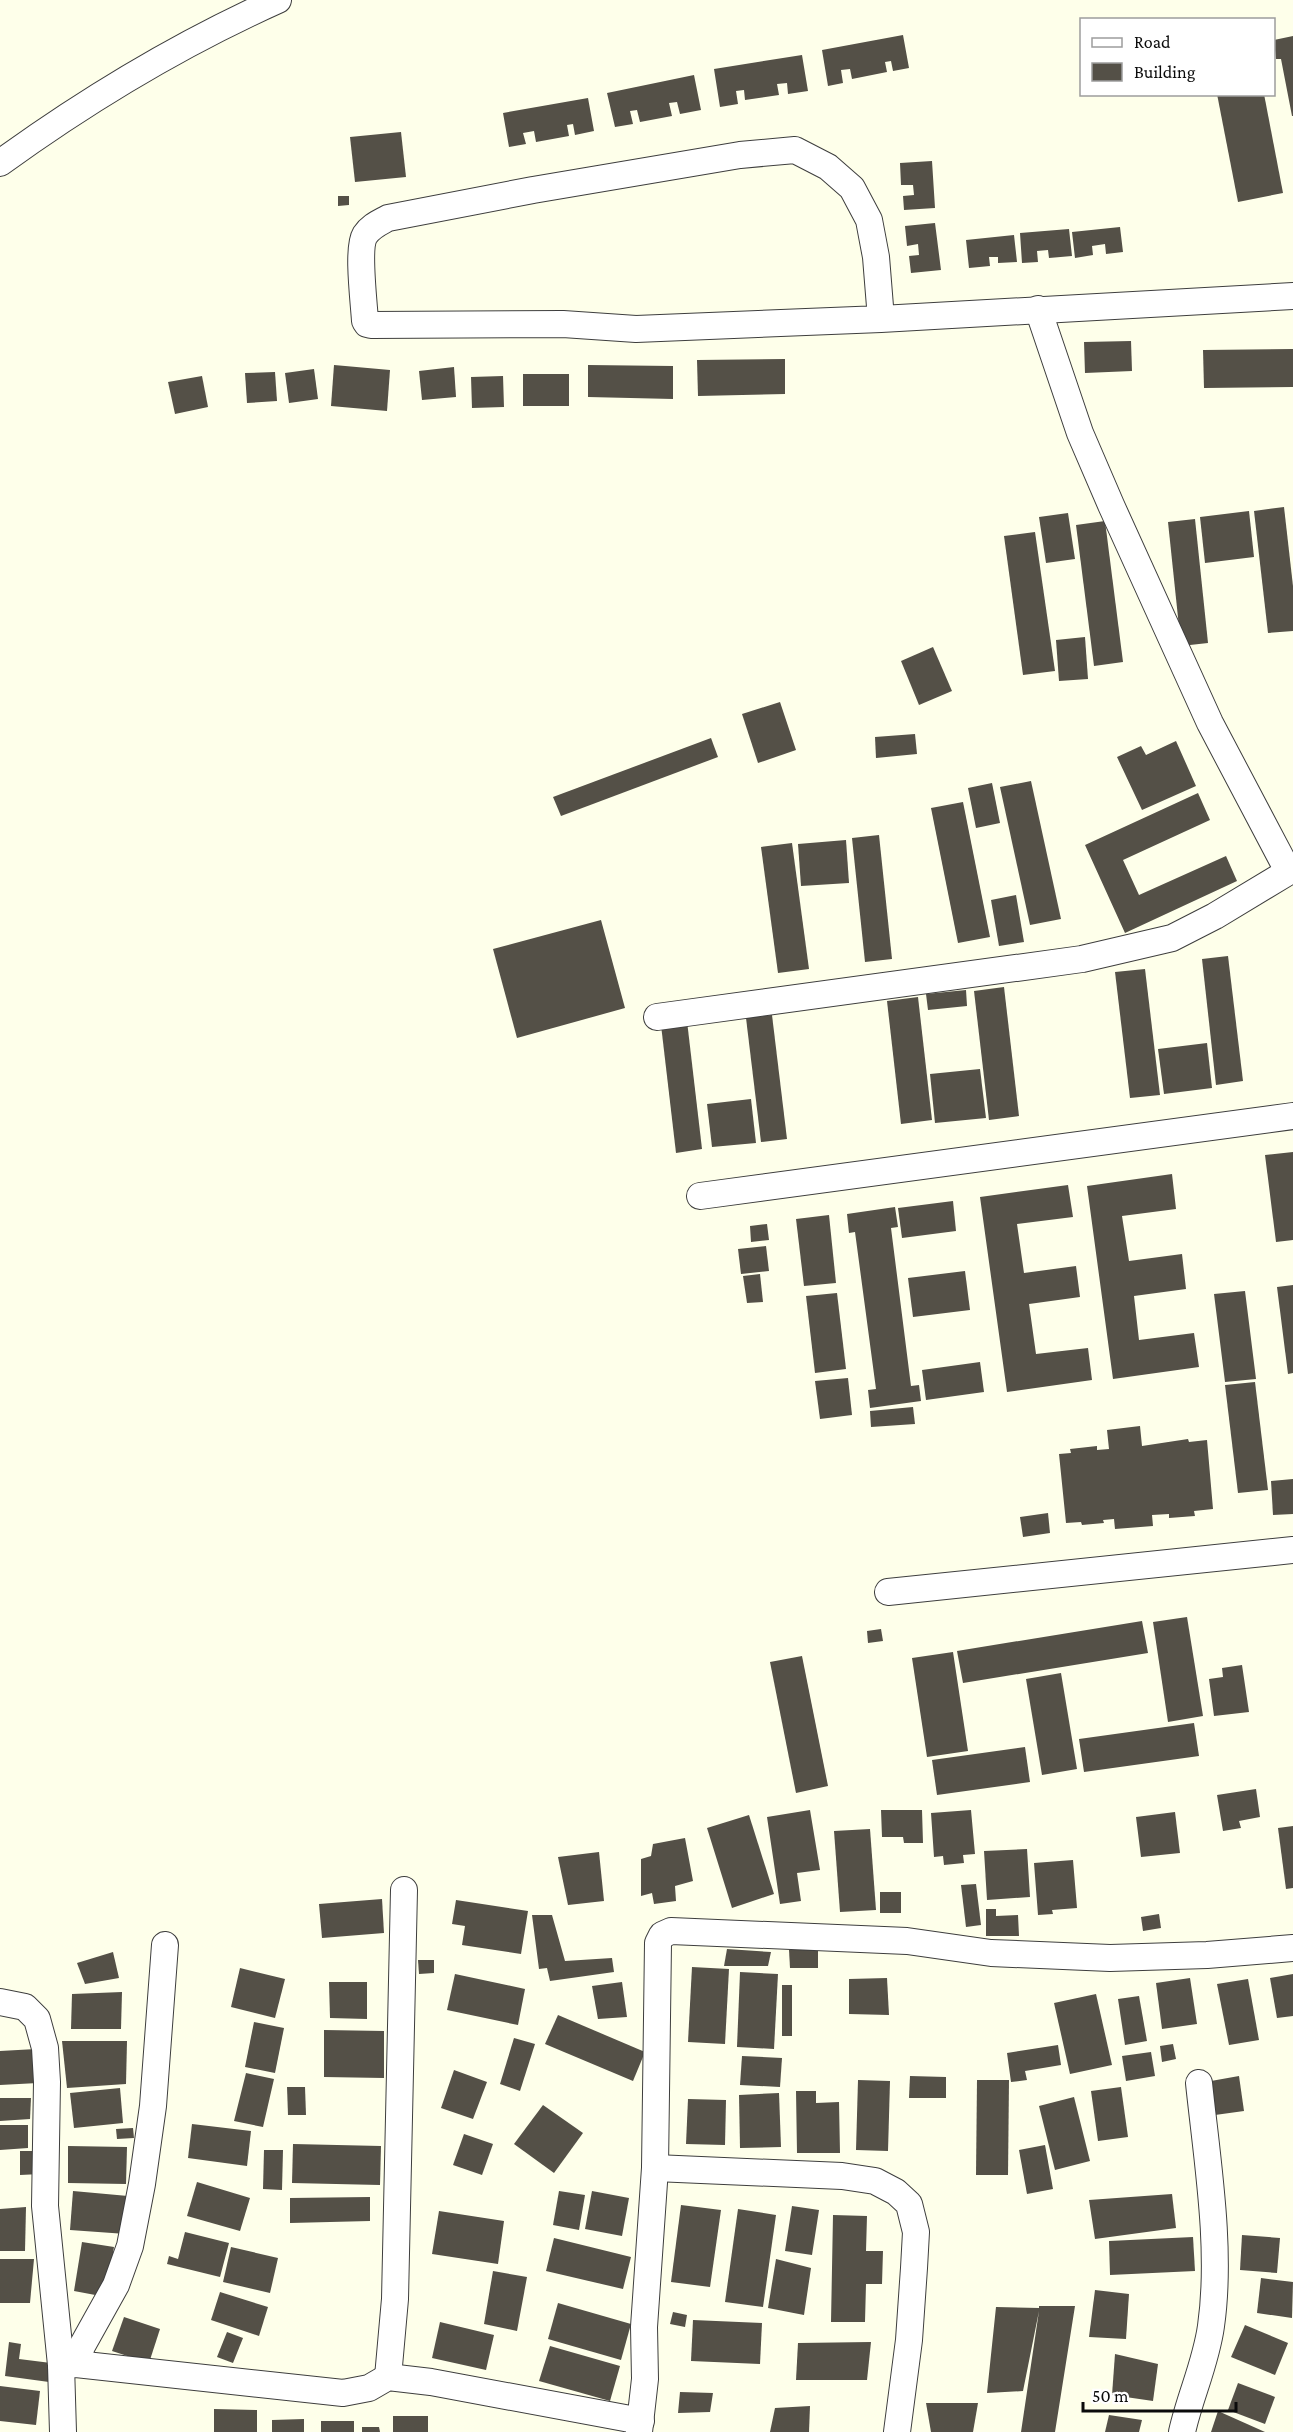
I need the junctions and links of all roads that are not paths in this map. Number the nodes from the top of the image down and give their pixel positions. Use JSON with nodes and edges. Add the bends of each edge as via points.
{"nodes":[{"id":1,"x":278,"y":0,"type":"edge"},
{"id":2,"x":0,"y":163,"type":"edge"},
{"id":3,"x":1293,"y":296,"type":"edge"},
{"id":4,"x":1038,"y":309,"type":"junction"},
{"id":5,"x":881,"y":319,"type":"junction"},
{"id":6,"x":1290,"y":870,"type":"edge"},
{"id":7,"x":657,"y":1017,"type":"dead end"},
{"id":8,"x":1293,"y":1116,"type":"edge"},
{"id":9,"x":700,"y":1197,"type":"dead end"},
{"id":10,"x":1293,"y":1550,"type":"edge"},
{"id":11,"x":888,"y":1592,"type":"dead end"},
{"id":12,"x":404,"y":1890,"type":"dead end"},
{"id":13,"x":165,"y":1945,"type":"dead end"},
{"id":14,"x":1293,"y":1948,"type":"edge"},
{"id":15,"x":0,"y":2002,"type":"edge"},
{"id":16,"x":1199,"y":2083,"type":"dead end"},
{"id":17,"x":655,"y":2168,"type":"junction"},
{"id":18,"x":68,"y":2364,"type":"junction"},
{"id":19,"x":388,"y":2377,"type":"junction"},
{"id":20,"x":640,"y":2427,"type":"edge"},
{"id":21,"x":63,"y":2432,"type":"edge"},
{"id":22,"x":897,"y":2432,"type":"edge"},
{"id":23,"x":1182,"y":2432,"type":"edge"}],
"edges":[{"from":1,"to":2,"type":"street","via":[[207,34],[86,103]]},
{"from":3,"to":4,"type":"street"},
{"from":4,"to":5,"type":"street"},
{"from":4,"to":6,"type":"street","via":[[1080,433],[1111,505],[1210,723]]},
{"from":5,"to":5,"type":"street","via":[[636,329],[563,324],[367,324],[362,274],[364,237],[373,225],[388,219],[533,190],[728,157],[795,150],[828,167],[852,188],[869,220]]},
{"from":6,"to":7,"type":"street","via":[[1172,938],[1093,956]]},
{"from":8,"to":9,"type":"street"},
{"from":10,"to":11,"type":"street"},
{"from":12,"to":19,"type":"street","via":[[395,2299]]},
{"from":13,"to":18,"type":"street","via":[[153,2106],[132,2235],[116,2285]]},
{"from":14,"to":17,"type":"street","via":[[1110,1958],[991,1953],[908,1941],[671,1931],[662,1935],[658,1943]]},
{"from":15,"to":18,"type":"street","via":[[24,2007],[38,2019],[45,2048],[45,2206]]},
{"from":16,"to":23,"type":"street","via":[[1211,2197],[1214,2276],[1204,2362]]},
{"from":17,"to":20,"type":"street"},
{"from":17,"to":22,"type":"street","via":[[842,2176],[875,2181],[909,2204],[915,2232],[914,2268]]},
{"from":18,"to":19,"type":"street","via":[[343,2393],[369,2388]]},
{"from":18,"to":21,"type":"street"},
{"from":19,"to":20,"type":"street","via":[[431,2382]]}]}
